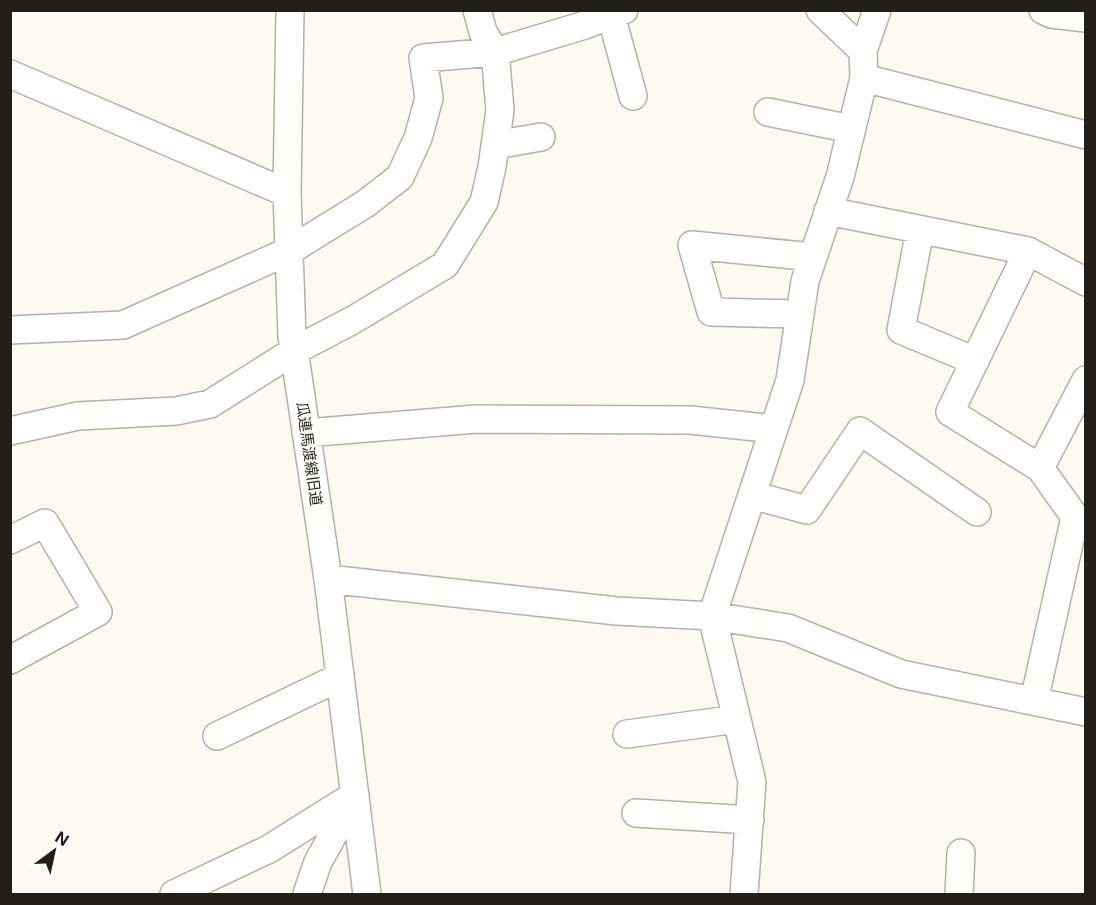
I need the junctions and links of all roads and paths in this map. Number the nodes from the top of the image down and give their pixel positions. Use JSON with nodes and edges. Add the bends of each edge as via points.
{"nodes":[{"id":1,"x":290,"y":10,"type":"edge"},
{"id":2,"x":477,"y":10,"type":"edge"},
{"id":3,"x":820,"y":10,"type":"edge"},
{"id":4,"x":877,"y":10,"type":"edge"},
{"id":5,"x":1043,"y":10,"type":"edge"},
{"id":6,"x":617,"y":13,"type":"edge"},
{"id":7,"x":1086,"y":18,"type":"edge"},
{"id":8,"x":863,"y":51,"type":"junction"},
{"id":9,"x":495,"y":52,"type":"junction"},
{"id":10,"x":10,"y":75,"type":"edge"},
{"id":11,"x":864,"y":78,"type":"junction"},
{"id":12,"x":633,"y":96,"type":"dead end"},
{"id":13,"x":768,"y":112,"type":"dead end"},
{"id":14,"x":851,"y":129,"type":"junction"},
{"id":15,"x":1086,"y":135,"type":"edge"},
{"id":16,"x":541,"y":137,"type":"dead end"},
{"id":17,"x":495,"y":145,"type":"junction"},
{"id":18,"x":287,"y":193,"type":"junction"},
{"id":19,"x":828,"y":211,"type":"junction"},
{"id":20,"x":920,"y":230,"type":"junction"},
{"id":21,"x":289,"y":251,"type":"junction"},
{"id":22,"x":1028,"y":251,"type":"junction"},
{"id":23,"x":813,"y":257,"type":"junction"},
{"id":24,"x":1086,"y":282,"type":"edge"},
{"id":25,"x":800,"y":314,"type":"junction"},
{"id":26,"x":10,"y":330,"type":"edge"},
{"id":27,"x":294,"y":351,"type":"junction"},
{"id":28,"x":975,"y":361,"type":"junction"},
{"id":29,"x":1086,"y":380,"type":"edge"},
{"id":30,"x":774,"y":429,"type":"junction"},
{"id":31,"x":10,"y":431,"type":"edge"},
{"id":32,"x":306,"y":433,"type":"junction"},
{"id":33,"x":1040,"y":468,"type":"junction"},
{"id":34,"x":752,"y":495,"type":"junction"},
{"id":35,"x":977,"y":513,"type":"dead end"},
{"id":36,"x":10,"y":540,"type":"edge"},
{"id":37,"x":328,"y":579,"type":"junction"},
{"id":38,"x":712,"y":616,"type":"junction"},
{"id":39,"x":10,"y":660,"type":"edge"},
{"id":40,"x":340,"y":677,"type":"junction"},
{"id":41,"x":1034,"y":701,"type":"junction"},
{"id":42,"x":1086,"y":712,"type":"edge"},
{"id":43,"x":737,"y":719,"type":"junction"},
{"id":44,"x":627,"y":734,"type":"dead end"},
{"id":45,"x":217,"y":736,"type":"dead end"},
{"id":46,"x":355,"y":795,"type":"junction"},
{"id":47,"x":636,"y":813,"type":"dead end"},
{"id":48,"x":750,"y":820,"type":"junction"},
{"id":49,"x":961,"y":853,"type":"dead end"},
{"id":50,"x":174,"y":894,"type":"edge"},
{"id":51,"x":307,"y":894,"type":"edge"},
{"id":52,"x":367,"y":894,"type":"edge"},
{"id":53,"x":744,"y":894,"type":"edge"},
{"id":54,"x":959,"y":894,"type":"edge"}],
"edges":[{"from":1,"to":18,"type":"street","name":"瓜連馬渡線旧道"},
{"from":2,"to":9,"type":"street","via":[[483,32]]},
{"from":3,"to":8,"type":"street"},
{"from":4,"to":8,"type":"street"},
{"from":5,"to":7,"type":"street"},
{"from":6,"to":9,"type":"street"},
{"from":6,"to":12,"type":"street"},
{"from":8,"to":11,"type":"street"},
{"from":9,"to":17,"type":"street","via":[[500,110]]},
{"from":9,"to":21,"type":"street","via":[[423,57],[429,98],[418,138],[400,177],[365,204]]},
{"from":10,"to":18,"type":"street"},
{"from":11,"to":14,"type":"street"},
{"from":11,"to":15,"type":"street"},
{"from":13,"to":14,"type":"street"},
{"from":14,"to":19,"type":"street"},
{"from":16,"to":17,"type":"street"},
{"from":17,"to":27,"type":"street","via":[[484,202],[445,265]]},
{"from":18,"to":21,"type":"street","name":"瓜連馬渡線旧道"},
{"from":19,"to":20,"type":"street"},
{"from":19,"to":23,"type":"street"},
{"from":20,"to":22,"type":"street"},
{"from":20,"to":28,"type":"street","via":[[901,330]]},
{"from":21,"to":26,"type":"street","via":[[123,325]]},
{"from":21,"to":27,"type":"street","name":"瓜連馬渡線旧道"},
{"from":22,"to":24,"type":"street"},
{"from":22,"to":28,"type":"street"},
{"from":23,"to":25,"type":"street"},
{"from":23,"to":25,"type":"street","via":[[692,245],[711,312]]},
{"from":25,"to":30,"type":"street","via":[[790,380]]},
{"from":27,"to":31,"type":"street","via":[[210,404],[176,411],[78,416]]},
{"from":27,"to":32,"type":"street","name":"瓜連馬渡線旧道"},
{"from":28,"to":33,"type":"street","via":[[950,412]]},
{"from":29,"to":33,"type":"street"},
{"from":30,"to":32,"type":"street","via":[[690,420],[476,419]]},
{"from":30,"to":34,"type":"street"},
{"from":32,"to":37,"type":"street","name":"瓜連馬渡線旧道"},
{"from":33,"to":41,"type":"street","via":[[1075,517]]},
{"from":34,"to":35,"type":"street","via":[[807,510],[860,430]]},
{"from":34,"to":38,"type":"street"},
{"from":36,"to":39,"type":"street","via":[[45,523],[98,612]]},
{"from":37,"to":38,"type":"street","via":[[617,611]]},
{"from":37,"to":40,"type":"street","name":"瓜連馬渡線旧道"},
{"from":38,"to":41,"type":"street","via":[[788,628],[901,674]]},
{"from":38,"to":43,"type":"street"},
{"from":40,"to":45,"type":"street"},
{"from":40,"to":46,"type":"street","name":"瓜連馬渡線旧道"},
{"from":41,"to":42,"type":"street"},
{"from":43,"to":44,"type":"street"},
{"from":43,"to":48,"type":"street","via":[[752,782]]},
{"from":46,"to":50,"type":"street","via":[[269,849]]},
{"from":46,"to":51,"type":"street","via":[[318,862]]},
{"from":46,"to":52,"type":"street","name":"瓜連馬渡線旧道"},
{"from":47,"to":48,"type":"street"},
{"from":48,"to":53,"type":"street"},
{"from":49,"to":54,"type":"street"}]}
